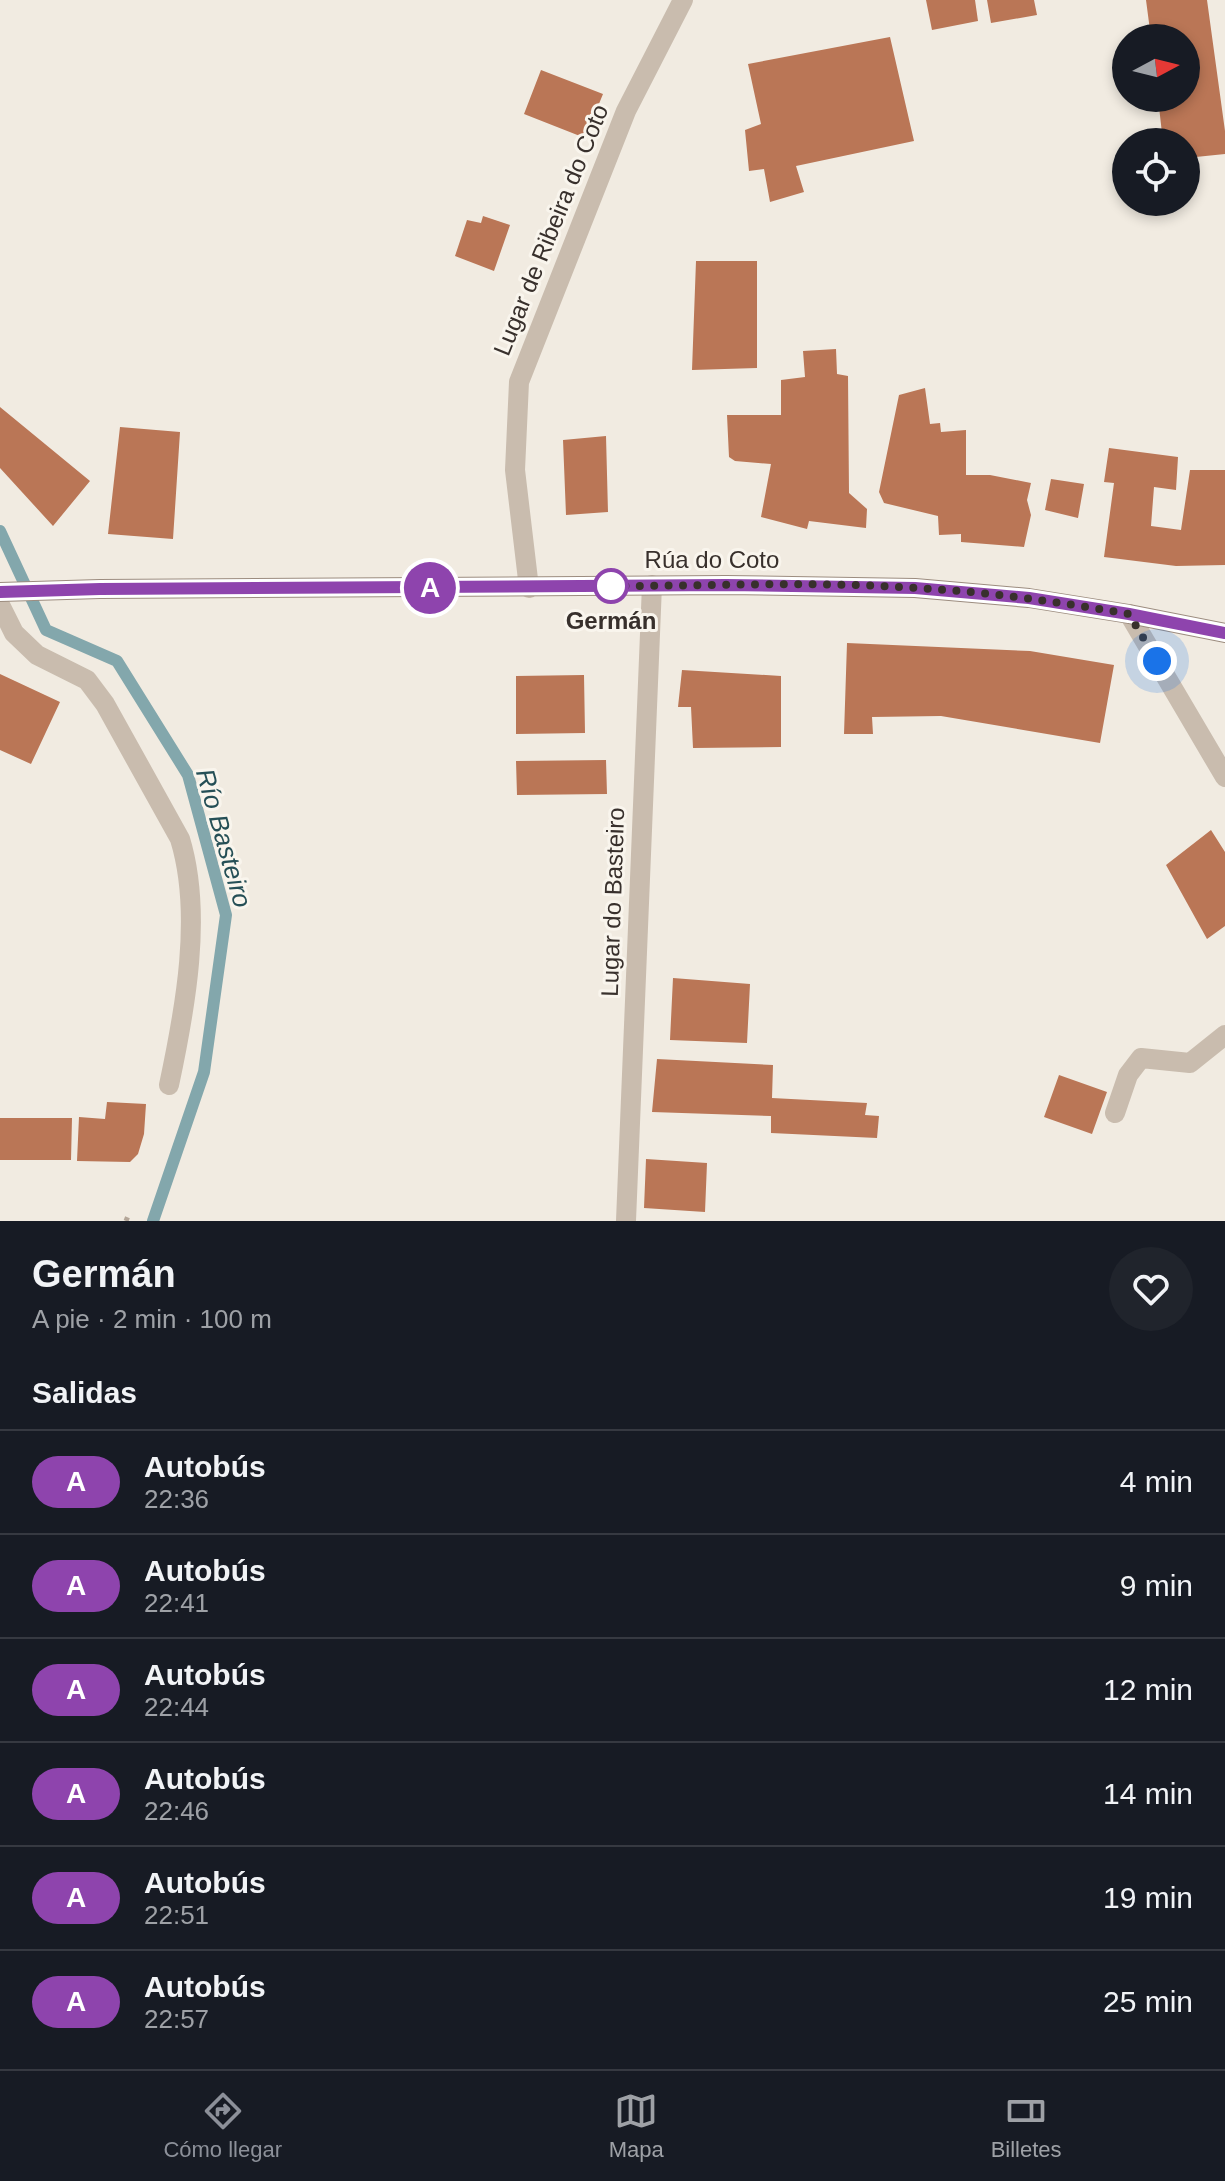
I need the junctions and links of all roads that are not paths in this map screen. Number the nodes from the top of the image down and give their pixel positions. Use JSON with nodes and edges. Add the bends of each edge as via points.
{"nodes":[{"id":1,"x":683,"y":0,"type":"edge"},
{"id":2,"x":652,"y":585,"type":"junction"},
{"id":3,"x":529,"y":588,"type":"junction"},
{"id":4,"x":3,"y":597,"type":"edge"},
{"id":5,"x":1129,"y":614,"type":"junction"},
{"id":6,"x":1225,"y":633,"type":"edge"},
{"id":7,"x":1225,"y":777,"type":"edge"},
{"id":8,"x":1225,"y":1035,"type":"edge"},
{"id":9,"x":169,"y":1085,"type":"dead end"},
{"id":10,"x":1115,"y":1113,"type":"dead end"},
{"id":11,"x":626,"y":1221,"type":"edge"}],
"edges":[{"from":1,"to":3,"type":"street","name":"Lugar de Ribeira do Coto","via":[[626,111],[519,382],[515,470]]},
{"from":2,"to":3,"type":"main road","name":"Rúa do Coto"},
{"from":2,"to":5,"type":"main road","name":"Rúa do Coto","via":[[915,588]]},
{"from":2,"to":11,"type":"street","name":"Lugar do Basteiro"},
{"from":3,"to":4,"type":"main road","name":"Rúa do Coto","via":[[100,589]]},
{"from":4,"to":9,"type":"street","via":[[14,633],[37,655],[87,680],[105,704],[180,839],[191,889],[191,927]]},
{"from":5,"to":6,"type":"main road","name":"Rúa do Coto"},
{"from":5,"to":7,"type":"street"},
{"from":8,"to":10,"type":"street","via":[[1190,1063],[1141,1058],[1128,1075]]}]}
